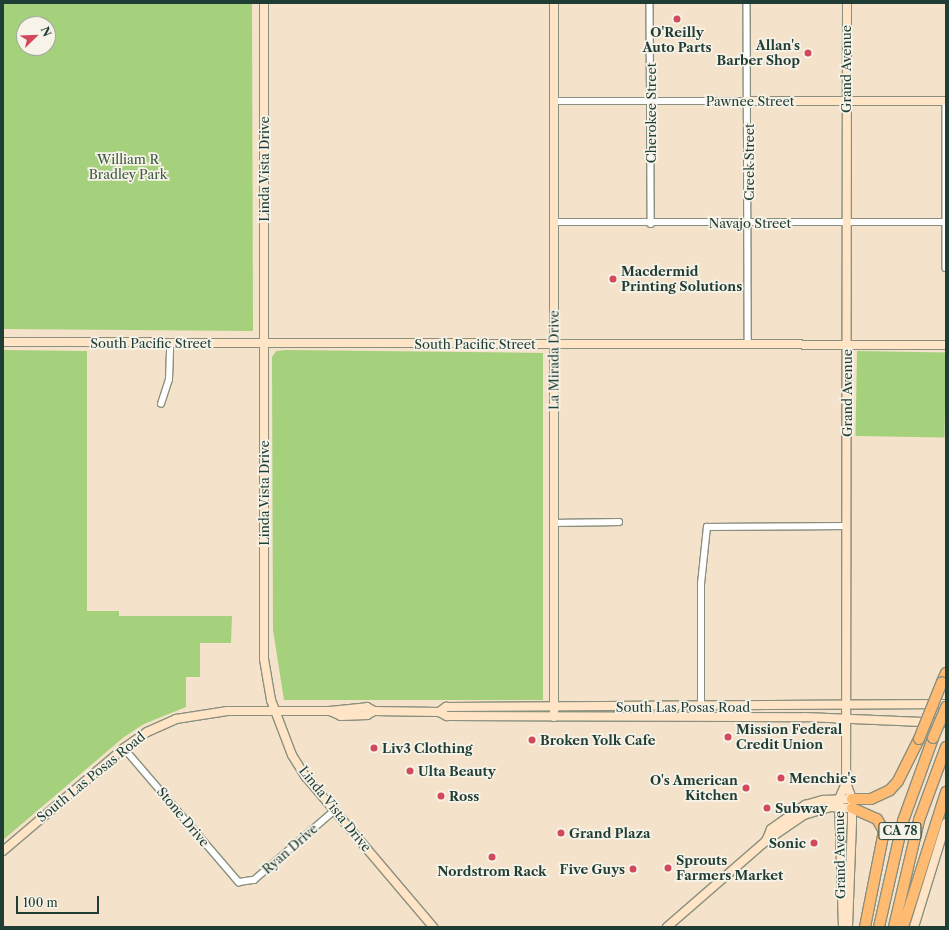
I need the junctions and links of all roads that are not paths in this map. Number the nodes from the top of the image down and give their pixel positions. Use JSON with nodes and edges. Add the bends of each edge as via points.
{"nodes":[{"id":1,"x":264,"y":3,"type":"edge"},
{"id":2,"x":554,"y":3,"type":"edge"},
{"id":3,"x":650,"y":3,"type":"edge"},
{"id":4,"x":747,"y":3,"type":"edge"},
{"id":5,"x":846,"y":3,"type":"edge"},
{"id":6,"x":554,"y":101,"type":"junction"},
{"id":7,"x":748,"y":101,"type":"junction"},
{"id":8,"x":846,"y":101,"type":"junction"},
{"id":9,"x":946,"y":101,"type":"edge"},
{"id":10,"x":650,"y":102,"type":"junction"},
{"id":11,"x":554,"y":222,"type":"junction"},
{"id":12,"x":946,"y":222,"type":"edge"},
{"id":13,"x":748,"y":223,"type":"junction"},
{"id":14,"x":846,"y":223,"type":"junction"},
{"id":15,"x":651,"y":224,"type":"junction"},
{"id":16,"x":946,"y":268,"type":"edge"},
{"id":17,"x":3,"y":342,"type":"edge"},
{"id":18,"x":263,"y":343,"type":"junction"},
{"id":19,"x":170,"y":344,"type":"junction"},
{"id":20,"x":554,"y":344,"type":"junction"},
{"id":21,"x":748,"y":344,"type":"junction"},
{"id":22,"x":847,"y":345,"type":"junction"},
{"id":23,"x":946,"y":345,"type":"edge"},
{"id":24,"x":160,"y":404,"type":"dead end"},
{"id":25,"x":619,"y":522,"type":"dead end"},
{"id":26,"x":554,"y":523,"type":"junction"},
{"id":27,"x":846,"y":526,"type":"junction"},
{"id":28,"x":944,"y":677,"type":"edge"},
{"id":29,"x":946,"y":704,"type":"edge"},
{"id":30,"x":846,"y":706,"type":"junction"},
{"id":31,"x":554,"y":707,"type":"junction"},
{"id":32,"x":701,"y":707,"type":"junction"},
{"id":33,"x":946,"y":707,"type":"edge"},
{"id":34,"x":274,"y":712,"type":"junction"},
{"id":35,"x":439,"y":712,"type":"junction"},
{"id":36,"x":554,"y":717,"type":"junction"},
{"id":37,"x":846,"y":720,"type":"junction"},
{"id":38,"x":946,"y":723,"type":"edge"},
{"id":39,"x":946,"y":747,"type":"edge"},
{"id":40,"x":124,"y":748,"type":"junction"},
{"id":41,"x":846,"y":783,"type":"junction"},
{"id":42,"x":946,"y":792,"type":"edge"},
{"id":43,"x":839,"y":803,"type":"junction"},
{"id":44,"x":852,"y":803,"type":"junction"},
{"id":45,"x":334,"y":811,"type":"junction"},
{"id":46,"x":946,"y":823,"type":"edge"},
{"id":47,"x":766,"y":841,"type":"junction"},
{"id":48,"x":3,"y":851,"type":"edge"},
{"id":49,"x":840,"y":872,"type":"junction"},
{"id":50,"x":244,"y":883,"type":"joint"},
{"id":51,"x":850,"y":902,"type":"junction"},
{"id":52,"x":433,"y":927,"type":"edge"},
{"id":53,"x":667,"y":927,"type":"edge"},
{"id":54,"x":843,"y":927,"type":"edge"},
{"id":55,"x":848,"y":927,"type":"edge"},
{"id":56,"x":865,"y":927,"type":"edge"},
{"id":57,"x":879,"y":927,"type":"edge"},
{"id":58,"x":894,"y":927,"type":"edge"},
{"id":59,"x":903,"y":927,"type":"edge"},
{"id":60,"x":914,"y":927,"type":"edge"}],
"edges":[{"from":1,"to":18,"type":"main road","name":"Linda Vista Drive"},
{"from":2,"to":6,"type":"main road","name":"La Mirada Drive"},
{"from":3,"to":10,"type":"street","name":"Cherokee Street"},
{"from":4,"to":7,"type":"street","name":"Creek Street"},
{"from":5,"to":8,"type":"main road","name":"Grand Avenue"},
{"from":6,"to":10,"type":"street","name":"Pawnee Street"},
{"from":6,"to":11,"type":"main road","name":"La Mirada Drive"},
{"from":7,"to":8,"type":"main road","name":"Pawnee Street"},
{"from":7,"to":10,"type":"street","name":"Pawnee Street"},
{"from":7,"to":13,"type":"street","name":"Creek Street"},
{"from":8,"to":9,"type":"main road","name":"Pawnee Street"},
{"from":8,"to":14,"type":"main road","name":"Grand Avenue"},
{"from":9,"to":12,"type":"street"},
{"from":10,"to":15,"type":"street","name":"Cherokee Street"},
{"from":11,"to":15,"type":"street","name":"Navajo Street"},
{"from":11,"to":20,"type":"main road","name":"La Mirada Drive"},
{"from":12,"to":14,"type":"street","name":"Navajo Street"},
{"from":12,"to":16,"type":"street"},
{"from":13,"to":14,"type":"street","name":"Navajo Street"},
{"from":13,"to":15,"type":"street","name":"Navajo Street"},
{"from":13,"to":21,"type":"street","name":"Creek Street"},
{"from":14,"to":22,"type":"main road","name":"Grand Avenue"},
{"from":17,"to":19,"type":"main road","name":"South Pacific Street"},
{"from":18,"to":19,"type":"main road","name":"South Pacific Street"},
{"from":18,"to":20,"type":"main road","name":"South Pacific Street"},
{"from":18,"to":34,"type":"main road","name":"Linda Vista Drive","via":[[264,659]]},
{"from":19,"to":24,"type":"street","via":[[169,380]]},
{"from":20,"to":21,"type":"main road","name":"South Pacific Street"},
{"from":20,"to":26,"type":"main road","name":"La Mirada Drive"},
{"from":21,"to":22,"type":"main road","name":"South Pacific Street"},
{"from":22,"to":23,"type":"main road","name":"South Pacific Street"},
{"from":22,"to":27,"type":"main road","name":"Grand Avenue"},
{"from":25,"to":26,"type":"street"},
{"from":26,"to":31,"type":"main road","name":"La Mirada Drive"},
{"from":27,"to":30,"type":"main road","name":"Grand Avenue"},
{"from":27,"to":32,"type":"street","via":[[707,528],[701,584]]},
{"from":28,"to":44,"type":"highway","bridge":true,"via":[[898,782],[890,790],[871,799]]},
{"from":29,"to":30,"type":"main road","name":"South Las Posas Road"},
{"from":30,"to":32,"type":"main road","name":"South Las Posas Road"},
{"from":30,"to":37,"type":"main road","name":"Grand Avenue"},
{"from":31,"to":32,"type":"main road","name":"South Las Posas Road"},
{"from":31,"to":35,"type":"main road","name":"South Las Posas Road","via":[[446,707]]},
{"from":31,"to":36,"type":"main road","name":"La Mirada Drive"},
{"from":33,"to":57,"type":"highway","number":"CA 78","bridge":true,"via":[[901,828]]},
{"from":34,"to":35,"type":"main road","name":"South Las Posas Road","via":[[330,711],[341,716],[367,715],[374,711]]},
{"from":34,"to":40,"type":"main road","name":"South Las Posas Road","via":[[195,714],[154,728]]},
{"from":34,"to":45,"type":"main road","name":"Linda Vista Drive","via":[[292,755]]},
{"from":35,"to":36,"type":"main road","name":"South Las Posas Road","via":[[447,716]]},
{"from":36,"to":37,"type":"main road","name":"South Las Posas Road"},
{"from":37,"to":38,"type":"main road","name":"South Las Posas Road"},
{"from":37,"to":41,"type":"main road","name":"Grand Avenue"},
{"from":39,"to":58,"type":"highway","number":"CA 78","via":[[919,820]]},
{"from":40,"to":48,"type":"main road","name":"South Las Posas Road"},
{"from":40,"to":50,"type":"street","name":"Stone Drive","via":[[235,878]]},
{"from":41,"to":43,"type":"main road","name":"Grand Avenue"},
{"from":41,"to":44,"type":"main road","name":"Grand Avenue"},
{"from":42,"to":59,"type":"highway"},
{"from":43,"to":44,"type":"main road"},
{"from":43,"to":47,"type":"main road","via":[[804,815]]},
{"from":43,"to":47,"type":"main road","via":[[816,801],[793,811],[771,829]]},
{"from":43,"to":49,"type":"main road","name":"Grand Avenue"},
{"from":44,"to":51,"type":"main road","name":"Grand Avenue"},
{"from":44,"to":56,"type":"highway","via":[[877,819],[884,831]]},
{"from":45,"to":50,"type":"street","name":"Ryan Drive","via":[[254,880]]},
{"from":45,"to":52,"type":"main road","name":"Linda Vista Drive"},
{"from":46,"to":60,"type":"main road"},
{"from":47,"to":53,"type":"main road"},
{"from":49,"to":51,"type":"main road","via":[[845,875]]},
{"from":49,"to":54,"type":"main road","name":"Grand Avenue"},
{"from":51,"to":55,"type":"main road","name":"Grand Avenue"}]}
